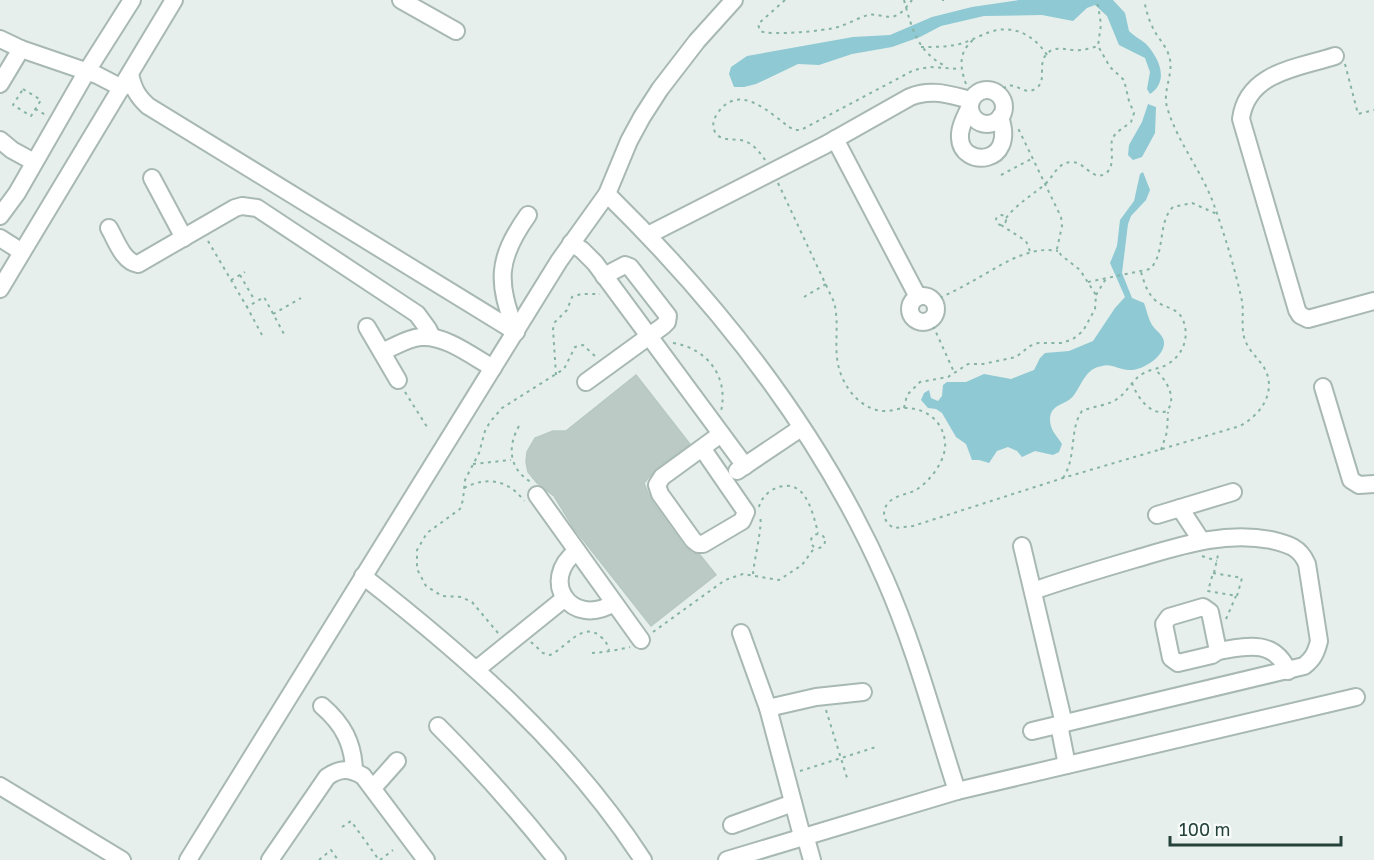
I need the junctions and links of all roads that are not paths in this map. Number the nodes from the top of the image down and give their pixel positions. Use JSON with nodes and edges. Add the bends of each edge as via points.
{"nodes":[{"id":1,"x":132,"y":0,"type":"edge"},
{"id":2,"x":174,"y":0,"type":"edge"},
{"id":3,"x":401,"y":0,"type":"edge"},
{"id":4,"x":734,"y":0,"type":"edge"},
{"id":5,"x":456,"y":31,"type":"dead end"},
{"id":6,"x":0,"y":39,"type":"edge"},
{"id":7,"x":21,"y":49,"type":"junction"},
{"id":8,"x":1340,"y":58,"type":"road end"},
{"id":9,"x":87,"y":71,"type":"junction"},
{"id":10,"x":126,"y":81,"type":"junction"},
{"id":11,"x":0,"y":84,"type":"edge"},
{"id":12,"x":971,"y":101,"type":"junction"},
{"id":13,"x":1002,"y":113,"type":"junction"},
{"id":14,"x":836,"y":139,"type":"junction"},
{"id":15,"x":0,"y":140,"type":"edge"},
{"id":16,"x":34,"y":162,"type":"junction"},
{"id":17,"x":152,"y":178,"type":"dead end"},
{"id":18,"x":607,"y":194,"type":"junction"},
{"id":19,"x":528,"y":215,"type":"dead end"},
{"id":20,"x":0,"y":216,"type":"edge"},
{"id":21,"x":109,"y":228,"type":"dead end"},
{"id":22,"x":648,"y":235,"type":"junction"},
{"id":23,"x":0,"y":237,"type":"edge"},
{"id":24,"x":184,"y":237,"type":"junction"},
{"id":25,"x":572,"y":243,"type":"junction"},
{"id":26,"x":22,"y":252,"type":"junction"},
{"id":27,"x":609,"y":282,"type":"junction"},
{"id":28,"x":0,"y":289,"type":"edge"},
{"id":29,"x":926,"y":299,"type":"junction"},
{"id":30,"x":1374,"y":302,"type":"edge"},
{"id":31,"x":367,"y":327,"type":"dead end"},
{"id":32,"x":516,"y":332,"type":"junction"},
{"id":33,"x":432,"y":337,"type":"junction"},
{"id":34,"x":652,"y":341,"type":"junction"},
{"id":35,"x":382,"y":352,"type":"junction"},
{"id":36,"x":493,"y":368,"type":"junction"},
{"id":37,"x":398,"y":380,"type":"road end"},
{"id":38,"x":585,"y":382,"type":"dead end"},
{"id":39,"x":1323,"y":387,"type":"dead end"},
{"id":40,"x":801,"y":428,"type":"junction"},
{"id":41,"x":719,"y":431,"type":"junction"},
{"id":42,"x":702,"y":448,"type":"junction"},
{"id":43,"x":745,"y":466,"type":"junction"},
{"id":44,"x":725,"y":480,"type":"junction"},
{"id":45,"x":1374,"y":484,"type":"edge"},
{"id":46,"x":1233,"y":492,"type":"dead end"},
{"id":47,"x":531,"y":498,"type":"road end"},
{"id":48,"x":1180,"y":508,"type":"junction"},
{"id":49,"x":1157,"y":515,"type":"dead end"},
{"id":50,"x":1201,"y":540,"type":"junction"},
{"id":51,"x":1022,"y":546,"type":"dead end"},
{"id":52,"x":577,"y":551,"type":"junction"},
{"id":53,"x":363,"y":576,"type":"junction"},
{"id":54,"x":1033,"y":591,"type":"junction"},
{"id":55,"x":565,"y":598,"type":"junction"},
{"id":56,"x":614,"y":603,"type":"junction"},
{"id":57,"x":741,"y":633,"type":"dead end"},
{"id":58,"x":641,"y":640,"type":"road end"},
{"id":59,"x":1217,"y":644,"type":"road end"},
{"id":60,"x":477,"y":669,"type":"junction"},
{"id":61,"x":1288,"y":671,"type":"junction"},
{"id":62,"x":863,"y":692,"type":"dead end"},
{"id":63,"x":1356,"y":697,"type":"dead end"},
{"id":64,"x":322,"y":706,"type":"dead end"},
{"id":65,"x":768,"y":708,"type":"junction"},
{"id":66,"x":1062,"y":724,"type":"junction"},
{"id":67,"x":438,"y":726,"type":"dead end"},
{"id":68,"x":1032,"y":731,"type":"dead end"},
{"id":69,"x":397,"y":760,"type":"dead end"},
{"id":70,"x":1067,"y":765,"type":"junction"},
{"id":71,"x":354,"y":770,"type":"junction"},
{"id":72,"x":0,"y":786,"type":"edge"},
{"id":73,"x":373,"y":788,"type":"junction"},
{"id":74,"x":957,"y":790,"type":"junction"},
{"id":75,"x":793,"y":803,"type":"junction"},
{"id":76,"x":732,"y":825,"type":"dead end"},
{"id":77,"x":804,"y":836,"type":"junction"},
{"id":78,"x":122,"y":860,"type":"edge"},
{"id":79,"x":188,"y":860,"type":"edge"},
{"id":80,"x":270,"y":860,"type":"edge"},
{"id":81,"x":426,"y":860,"type":"edge"},
{"id":82,"x":557,"y":860,"type":"edge"},
{"id":83,"x":643,"y":860,"type":"edge"},
{"id":84,"x":727,"y":860,"type":"edge"},
{"id":85,"x":812,"y":860,"type":"edge"}],
"edges":[{"from":1,"to":9,"type":"street"},
{"from":2,"to":10,"type":"street"},
{"from":3,"to":5,"type":"street"},
{"from":4,"to":18,"type":"street","via":[[684,57],[642,117]]},
{"from":6,"to":7,"type":"street"},
{"from":7,"to":9,"type":"street"},
{"from":7,"to":11,"type":"street"},
{"from":8,"to":30,"type":"street","via":[[1276,74],[1259,83],[1246,99],[1241,119],[1300,315],[1308,319]]},
{"from":9,"to":10,"type":"street"},
{"from":9,"to":16,"type":"street"},
{"from":10,"to":26,"type":"street"},
{"from":10,"to":32,"type":"street","via":[[148,106]]},
{"from":12,"to":13,"type":"street","via":[[971,113],[981,123],[995,122]]},
{"from":12,"to":13,"type":"street","via":[[985,90],[998,94],[1004,104]]},
{"from":12,"to":13,"type":"street","via":[[959,140],[969,155],[986,157],[1000,147],[1005,131]]},
{"from":12,"to":14,"type":"street","via":[[921,92]]},
{"from":14,"to":22,"type":"street"},
{"from":14,"to":29,"type":"street"},
{"from":15,"to":16,"type":"street"},
{"from":16,"to":20,"type":"street"},
{"from":17,"to":24,"type":"street"},
{"from":18,"to":22,"type":"street"},
{"from":18,"to":25,"type":"street"},
{"from":19,"to":32,"type":"street","via":[[507,248],[502,273],[505,304]]},
{"from":21,"to":24,"type":"street","via":[[134,264]]},
{"from":22,"to":40,"type":"street","via":[[717,312]]},
{"from":23,"to":26,"type":"street"},
{"from":24,"to":33,"type":"street","via":[[242,206],[257,208],[417,314]]},
{"from":25,"to":27,"type":"street","via":[[589,255]]},
{"from":25,"to":32,"type":"street"},
{"from":26,"to":28,"type":"street"},
{"from":27,"to":34,"type":"street"},
{"from":27,"to":34,"type":"street","via":[[618,267],[630,267],[665,310],[667,321]]},
{"from":29,"to":29,"type":"street","via":[[936,309],[930,319],[922,321],[912,315],[911,307]]},
{"from":31,"to":35,"type":"street"},
{"from":32,"to":36,"type":"street"},
{"from":33,"to":35,"type":"street","via":[[409,340]]},
{"from":33,"to":36,"type":"street"},
{"from":34,"to":38,"type":"street"},
{"from":34,"to":41,"type":"street"},
{"from":35,"to":37,"type":"street"},
{"from":36,"to":53,"type":"street"},
{"from":39,"to":45,"type":"street","via":[[1351,480],[1359,485]]},
{"from":40,"to":43,"type":"street"},
{"from":40,"to":74,"type":"street","via":[[863,530],[886,581]]},
{"from":41,"to":42,"type":"street"},
{"from":41,"to":43,"type":"street"},
{"from":42,"to":44,"type":"street"},
{"from":42,"to":44,"type":"street","via":[[662,477],[657,485],[698,544],[708,543],[745,517],[744,507]]},
{"from":43,"to":44,"type":"street"},
{"from":46,"to":48,"type":"street"},
{"from":47,"to":52,"type":"street"},
{"from":48,"to":49,"type":"street"},
{"from":48,"to":50,"type":"street"},
{"from":50,"to":54,"type":"street"},
{"from":50,"to":61,"type":"street","via":[[1262,538],[1290,545],[1304,556],[1319,641],[1312,660]]},
{"from":51,"to":54,"type":"street"},
{"from":52,"to":55,"type":"street","via":[[560,573]]},
{"from":52,"to":56,"type":"street"},
{"from":53,"to":60,"type":"street"},
{"from":53,"to":79,"type":"street"},
{"from":54,"to":66,"type":"street"},
{"from":55,"to":56,"type":"street","via":[[587,611]]},
{"from":55,"to":60,"type":"street"},
{"from":56,"to":58,"type":"street"},
{"from":57,"to":65,"type":"street"},
{"from":59,"to":61,"type":"street","via":[[1265,648],[1283,660]]},
{"from":60,"to":83,"type":"street","via":[[565,758]]},
{"from":61,"to":66,"type":"street"},
{"from":62,"to":65,"type":"street"},
{"from":63,"to":70,"type":"street"},
{"from":64,"to":71,"type":"street","via":[[343,727]]},
{"from":65,"to":75,"type":"street"},
{"from":66,"to":68,"type":"street"},
{"from":66,"to":70,"type":"street"},
{"from":67,"to":82,"type":"street","via":[[495,785]]},
{"from":69,"to":73,"type":"street"},
{"from":70,"to":74,"type":"street"},
{"from":71,"to":73,"type":"street"},
{"from":71,"to":80,"type":"street","via":[[335,771],[327,777]]},
{"from":72,"to":78,"type":"street"},
{"from":73,"to":81,"type":"street"},
{"from":74,"to":77,"type":"street"},
{"from":75,"to":76,"type":"street"},
{"from":75,"to":77,"type":"street"},
{"from":77,"to":84,"type":"street"},
{"from":77,"to":85,"type":"street"}]}
